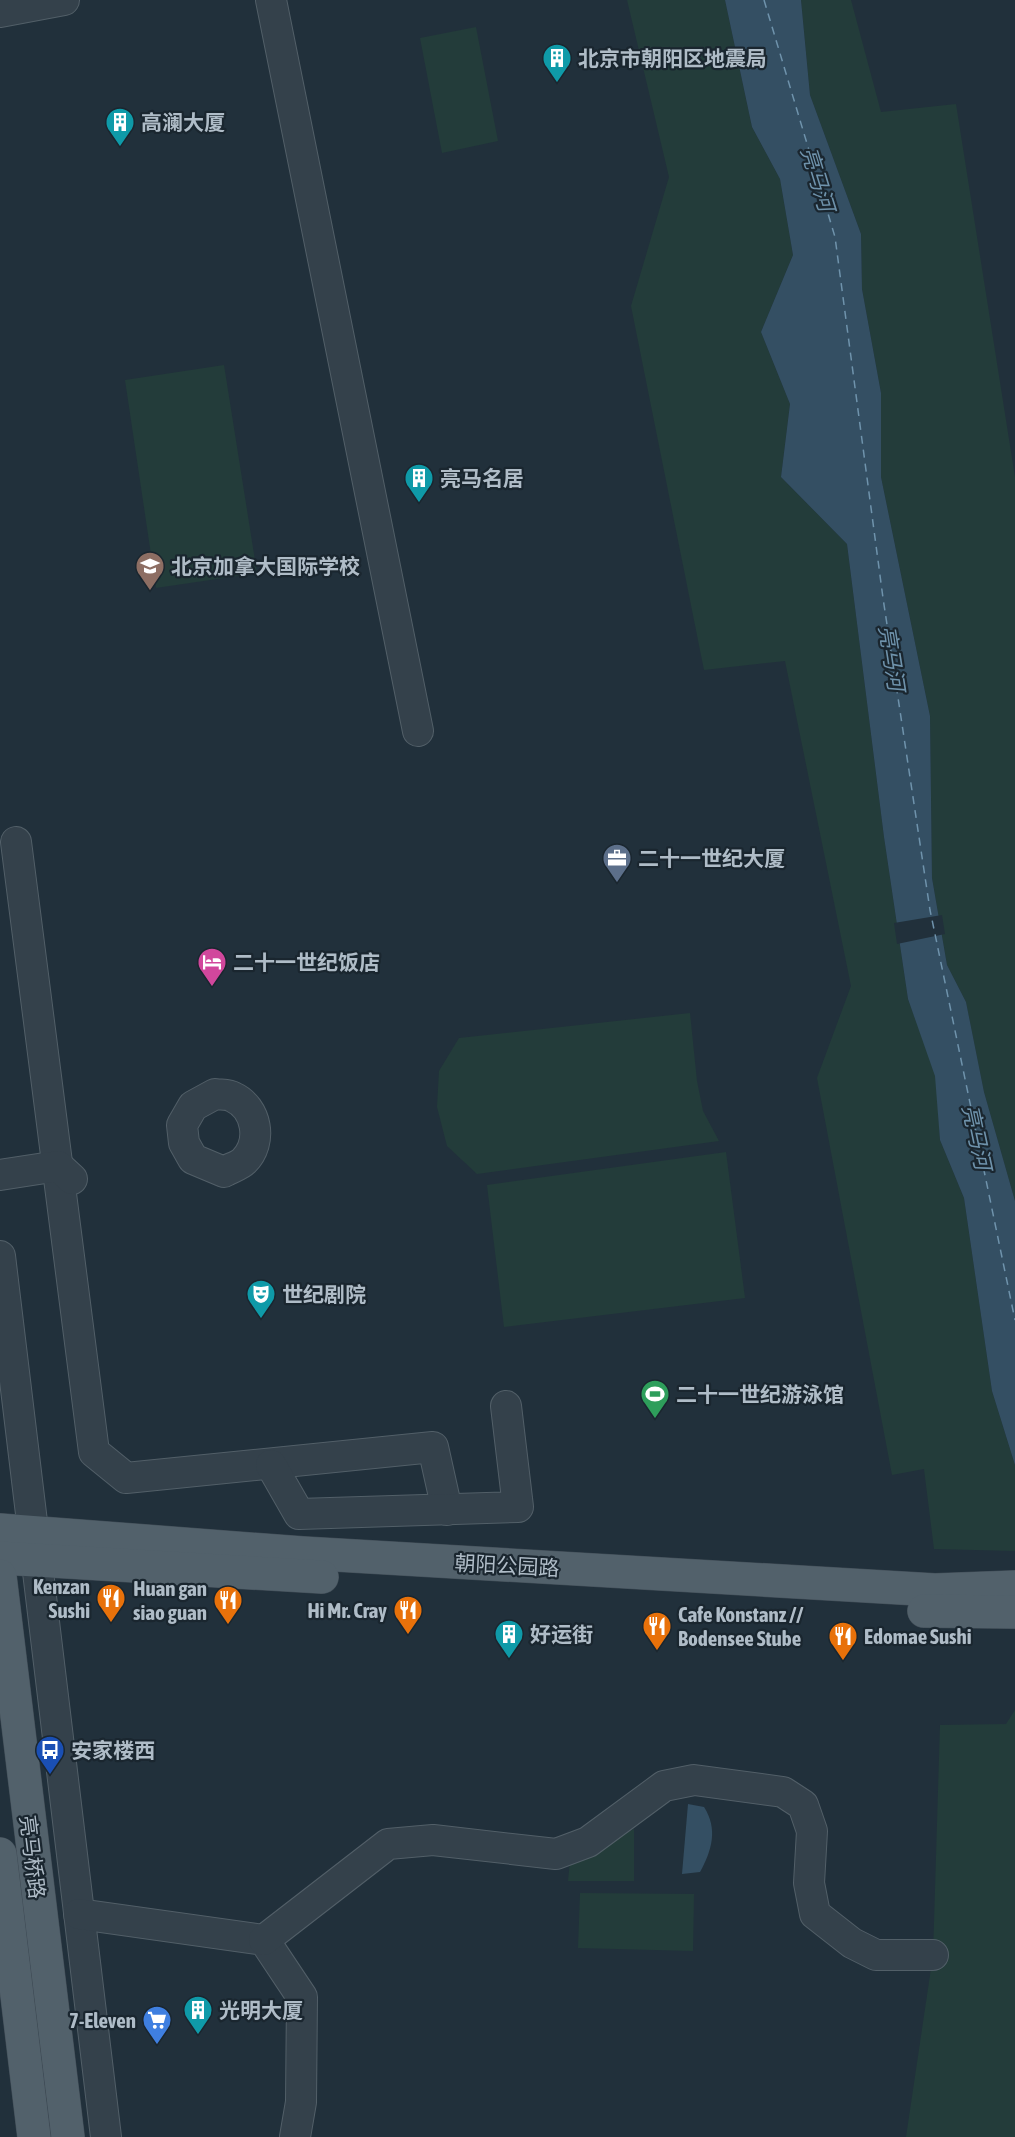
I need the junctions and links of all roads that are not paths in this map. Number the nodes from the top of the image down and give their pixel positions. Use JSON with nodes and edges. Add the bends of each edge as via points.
{"nodes":[{"id":1,"x":64,"y":0,"type":"edge"},
{"id":2,"x":271,"y":0,"type":"edge"},
{"id":3,"x":0,"y":12,"type":"edge"},
{"id":4,"x":418,"y":731,"type":"dead end"},
{"id":5,"x":16,"y":842,"type":"dead end"},
{"id":6,"x":0,"y":1175,"type":"edge"},
{"id":7,"x":67,"y":1175,"type":"junction"},
{"id":8,"x":0,"y":1256,"type":"edge"},
{"id":9,"x":506,"y":1406,"type":"dead end"},
{"id":10,"x":271,"y":1465,"type":"junction"},
{"id":11,"x":447,"y":1510,"type":"junction"},
{"id":12,"x":299,"y":1514,"type":"junction"},
{"id":13,"x":0,"y":1530,"type":"edge"},
{"id":14,"x":35,"y":1546,"type":"junction"},
{"id":15,"x":303,"y":1553,"type":"junction"},
{"id":16,"x":0,"y":1558,"type":"edge"},
{"id":17,"x":0,"y":1576,"type":"edge"},
{"id":18,"x":1013,"y":1596,"type":"edge"},
{"id":19,"x":0,"y":1854,"type":"edge"},
{"id":20,"x":79,"y":1914,"type":"junction"},
{"id":21,"x":264,"y":1940,"type":"junction"},
{"id":22,"x":933,"y":1955,"type":"dead end"},
{"id":23,"x":34,"y":2137,"type":"edge"},
{"id":24,"x":68,"y":2137,"type":"edge"},
{"id":25,"x":106,"y":2137,"type":"edge"},
{"id":26,"x":295,"y":2137,"type":"edge"}],
"edges":[{"from":1,"to":3,"type":"street"},
{"from":2,"to":4,"type":"street"},
{"from":5,"to":7,"type":"street"},
{"from":6,"to":7,"type":"street"},
{"from":7,"to":10,"type":"street","via":[[94,1452],[126,1478]]},
{"from":8,"to":14,"type":"street"},
{"from":9,"to":11,"type":"street","via":[[519,1507]]},
{"from":10,"to":11,"type":"street","via":[[433,1447]]},
{"from":10,"to":12,"type":"street"},
{"from":11,"to":12,"type":"street"},
{"from":12,"to":15,"type":"street"},
{"from":13,"to":14,"type":"main road","name":"朝阳公园路"},
{"from":14,"to":15,"type":"main road","name":"朝阳公园路"},
{"from":14,"to":16,"type":"main road","name":"朝阳公园路"},
{"from":14,"to":18,"type":"main road","name":"朝阳公园路","via":[[924,1611]]},
{"from":14,"to":20,"type":"street"},
{"from":15,"to":18,"type":"main road","name":"朝阳公园路"},
{"from":17,"to":24,"type":"main road","name":"亮马桥路"},
{"from":19,"to":23,"type":"main road","name":"亮马桥路"},
{"from":20,"to":21,"type":"street"},
{"from":20,"to":25,"type":"street"},
{"from":21,"to":22,"type":"street","via":[[388,1844],[433,1840],[556,1854],[588,1842],[664,1786],[694,1780],[783,1792],[803,1805],[812,1831],[809,1883],[815,1914],[852,1943],[876,1955]]},
{"from":21,"to":26,"type":"street","via":[[302,1997],[302,2102]]}]}
